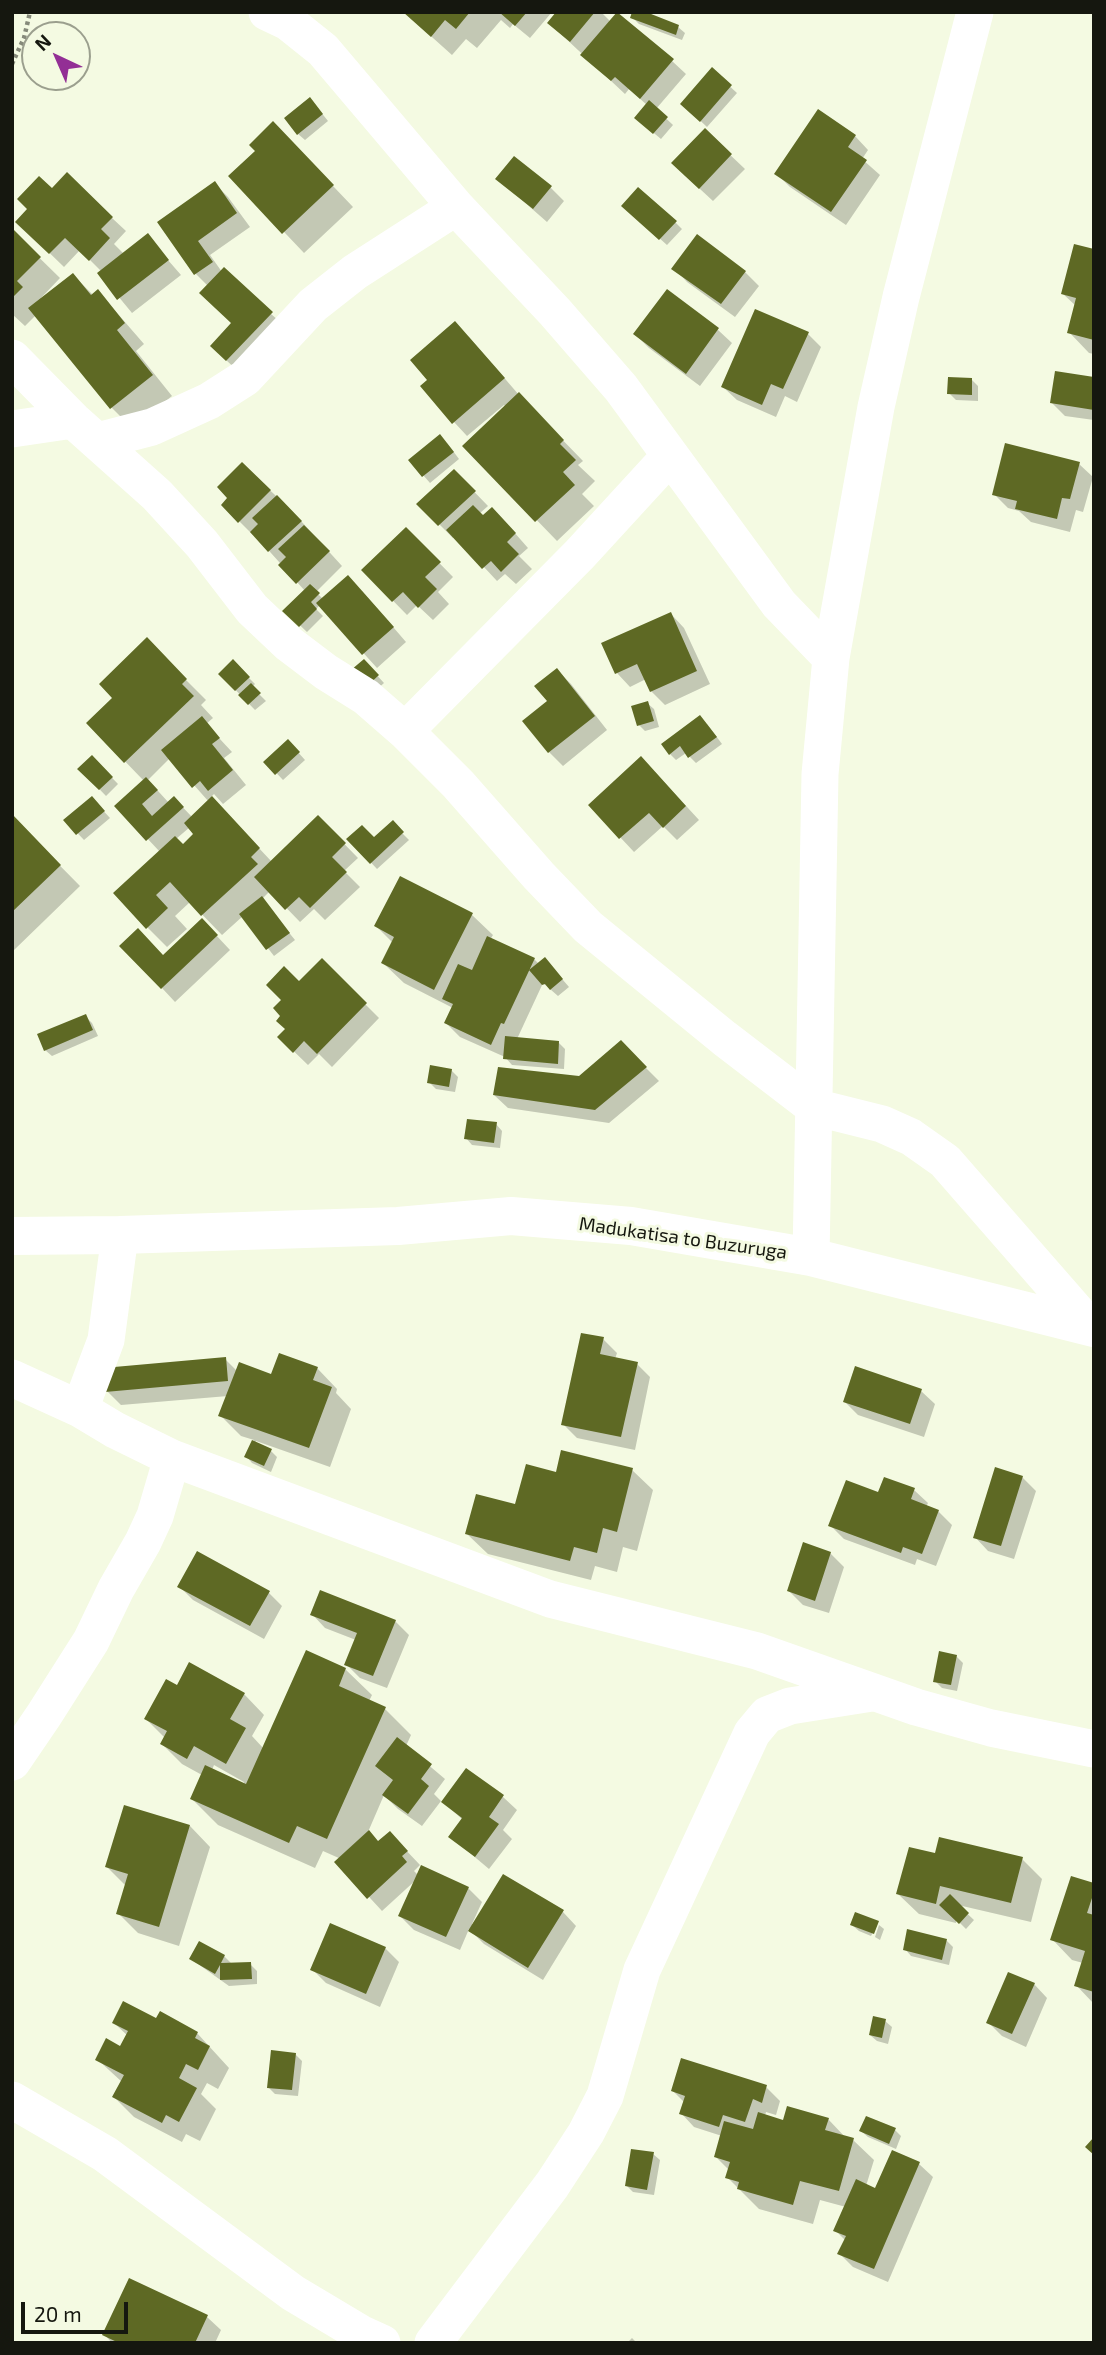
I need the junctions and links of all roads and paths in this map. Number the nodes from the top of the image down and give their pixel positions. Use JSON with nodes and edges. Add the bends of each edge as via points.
{"nodes":[{"id":1,"x":30,"y":12,"type":"edge"},
{"id":2,"x":267,"y":12,"type":"edge"},
{"id":3,"x":975,"y":12,"type":"edge"},
{"id":4,"x":12,"y":64,"type":"edge"},
{"id":5,"x":456,"y":207,"type":"junction"},
{"id":6,"x":12,"y":358,"type":"edge"},
{"id":7,"x":12,"y":429,"type":"edge"},
{"id":8,"x":85,"y":431,"type":"junction"},
{"id":9,"x":669,"y":457,"type":"junction"},
{"id":10,"x":831,"y":658,"type":"junction"},
{"id":11,"x":405,"y":731,"type":"junction"},
{"id":12,"x":814,"y":1107,"type":"junction"},
{"id":13,"x":12,"y":1236,"type":"edge"},
{"id":14,"x":120,"y":1236,"type":"junction"},
{"id":15,"x":811,"y":1257,"type":"junction"},
{"id":16,"x":1092,"y":1328,"type":"edge"},
{"id":17,"x":12,"y":1378,"type":"edge"},
{"id":18,"x":80,"y":1409,"type":"junction"},
{"id":19,"x":172,"y":1458,"type":"junction"},
{"id":20,"x":878,"y":1692,"type":"junction"},
{"id":21,"x":1094,"y":1749,"type":"edge"},
{"id":22,"x":12,"y":1762,"type":"edge"},
{"id":23,"x":12,"y":2100,"type":"edge"},
{"id":24,"x":382,"y":2343,"type":"edge"},
{"id":25,"x":433,"y":2343,"type":"edge"}],
"edges":[{"from":1,"to":4,"type":"path"},
{"from":2,"to":5,"type":"street","via":[[288,22],[323,50]]},
{"from":3,"to":10,"type":"street","via":[[876,407]]},
{"from":5,"to":8,"type":"street","via":[[355,272],[313,305],[245,377],[209,401],[152,427]]},
{"from":5,"to":9,"type":"street","via":[[621,388]]},
{"from":6,"to":8,"type":"street"},
{"from":7,"to":8,"type":"street"},
{"from":8,"to":11,"type":"street","via":[[157,495],[252,608],[289,644],[366,697]]},
{"from":9,"to":10,"type":"street","via":[[779,604]]},
{"from":9,"to":11,"type":"street"},
{"from":10,"to":12,"type":"street","via":[[820,774]]},
{"from":11,"to":12,"type":"street","via":[[588,927]]},
{"from":12,"to":15,"type":"street"},
{"from":12,"to":16,"type":"street","via":[[882,1124],[945,1161]]},
{"from":13,"to":14,"type":"main road","name":"Madukatisa to Buzuruga"},
{"from":14,"to":15,"type":"main road","name":"Madukatisa to Buzuruga","via":[[398,1226],[511,1216],[632,1226]]},
{"from":14,"to":18,"type":"street","via":[[106,1340]]},
{"from":15,"to":16,"type":"main road","name":"Madukatisa to Buzuruga"},
{"from":17,"to":18,"type":"street"},
{"from":18,"to":19,"type":"street"},
{"from":19,"to":20,"type":"street","via":[[550,1599],[757,1651]]},
{"from":19,"to":22,"type":"street","via":[[143,1542],[91,1640]]},
{"from":20,"to":21,"type":"street","via":[[991,1728]]},
{"from":20,"to":25,"type":"street","via":[[790,1706],[767,1715],[752,1733],[642,1970],[605,2096],[592,2121],[552,2185]]},
{"from":23,"to":24,"type":"street","via":[[105,2154],[293,2293]]}]}
